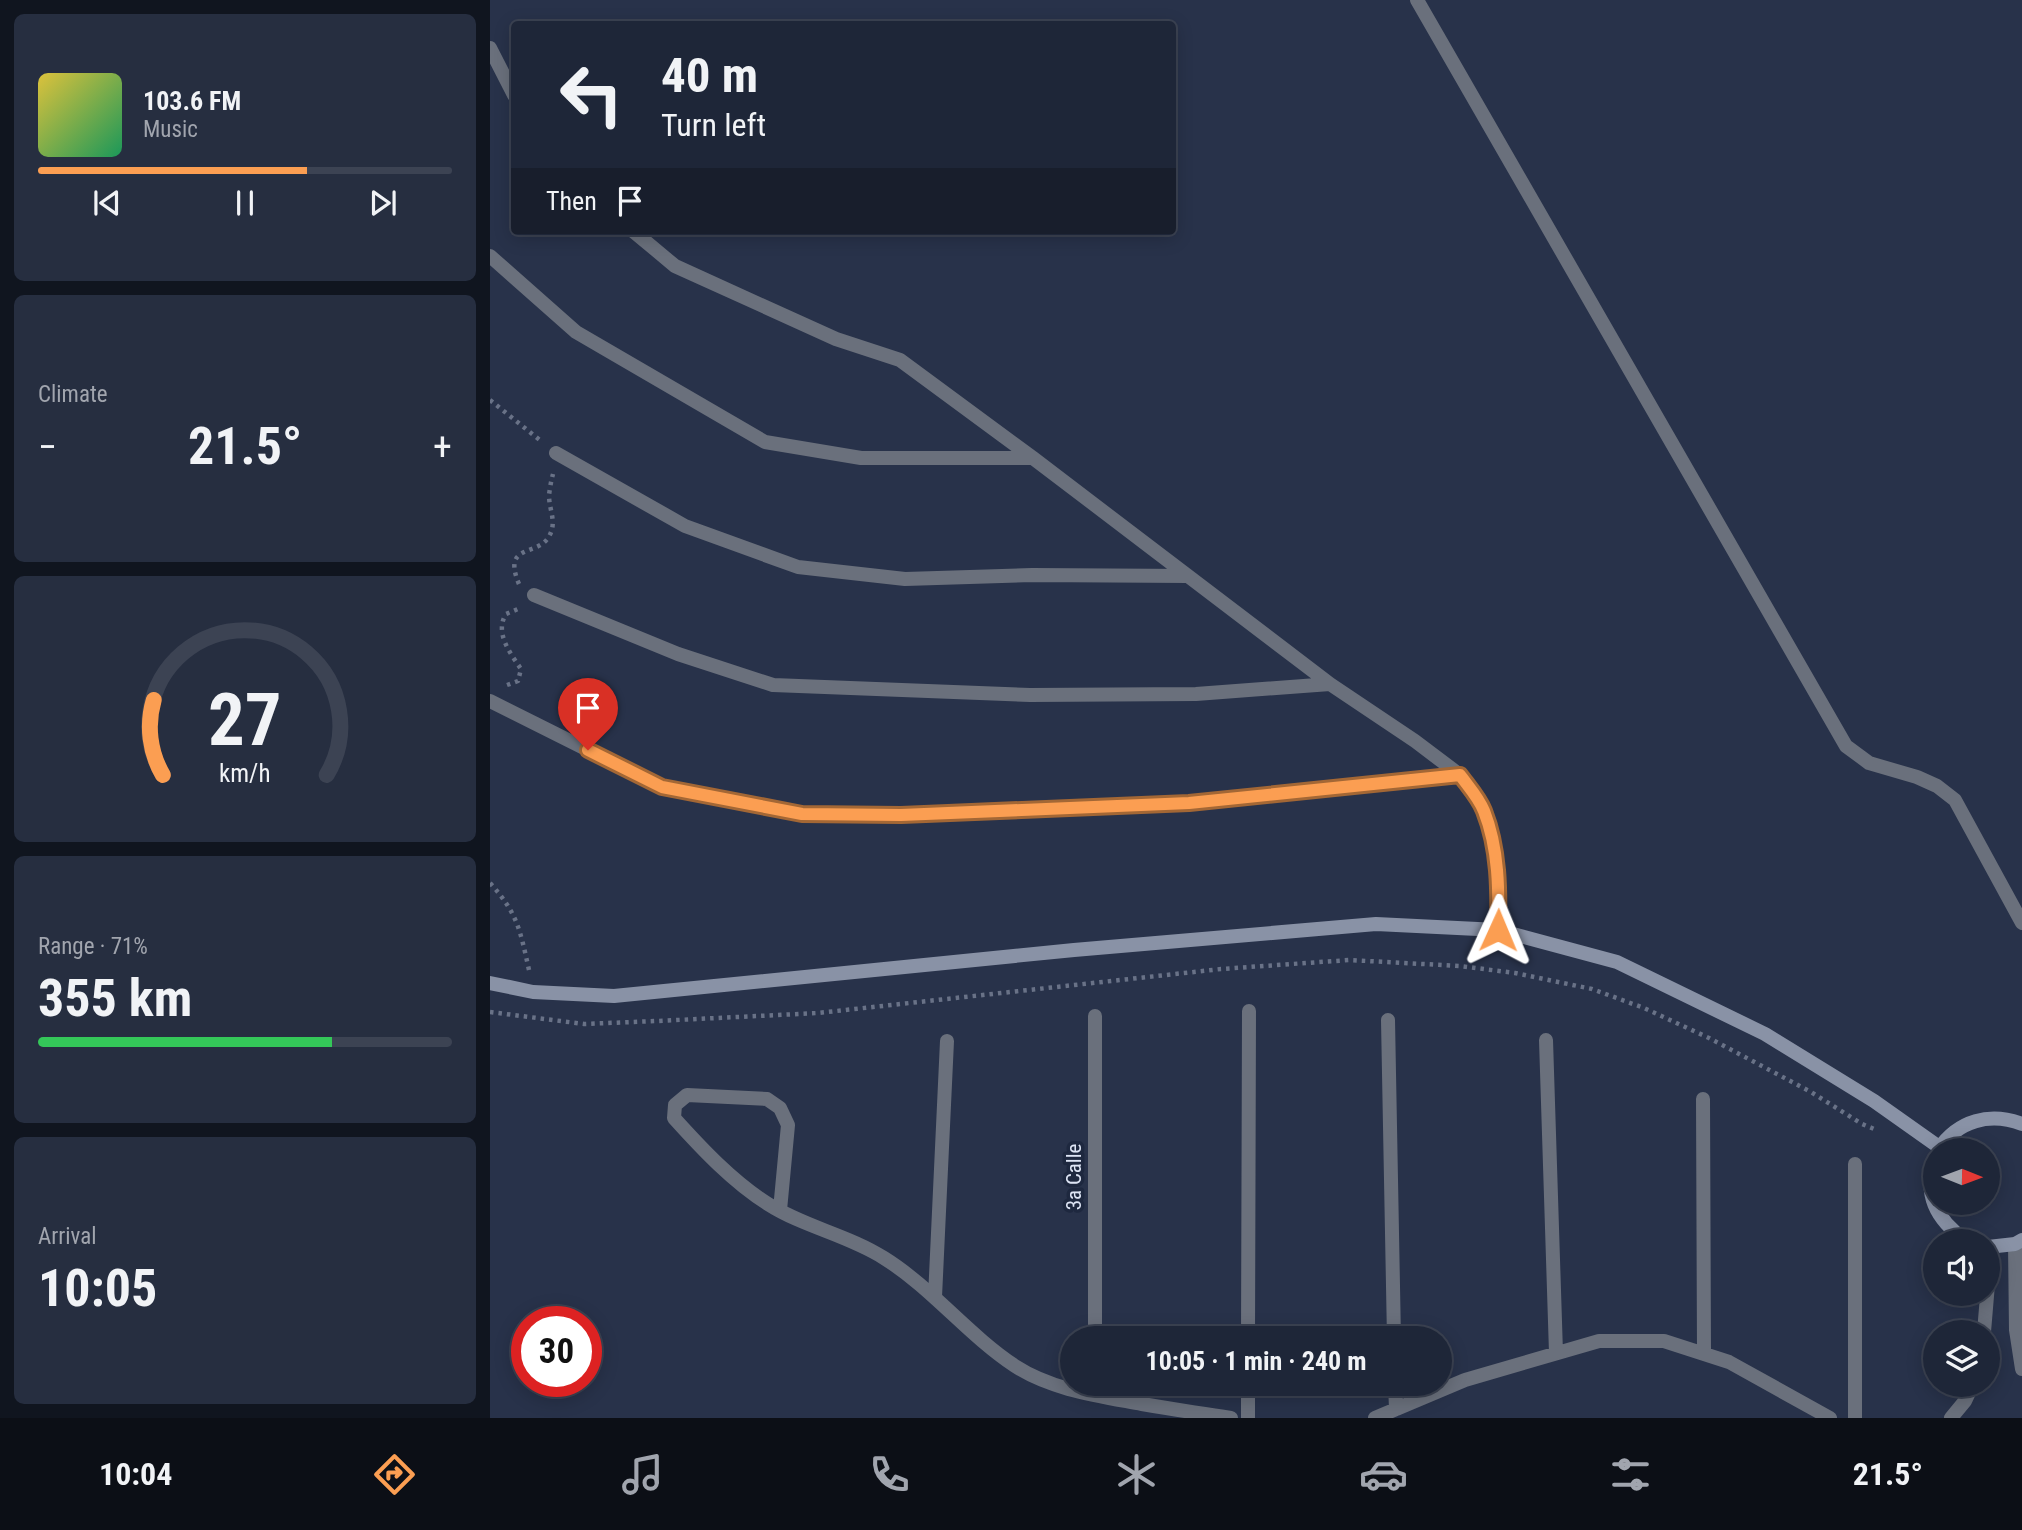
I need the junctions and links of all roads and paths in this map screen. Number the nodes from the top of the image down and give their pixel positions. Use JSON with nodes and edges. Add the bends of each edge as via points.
{"nodes":[{"id":1,"x":1417,"y":0,"type":"edge"},
{"id":2,"x":490,"y":48,"type":"edge"},
{"id":3,"x":511,"y":89,"type":"edge"},
{"id":4,"x":638,"y":235,"type":"edge"},
{"id":5,"x":490,"y":256,"type":"edge"},
{"id":6,"x":490,"y":400,"type":"edge"},
{"id":7,"x":556,"y":453,"type":"joint"},
{"id":8,"x":1033,"y":458,"type":"junction"},
{"id":9,"x":1188,"y":576,"type":"junction"},
{"id":10,"x":534,"y":595,"type":"dead end"},
{"id":11,"x":1330,"y":684,"type":"junction"},
{"id":12,"x":490,"y":701,"type":"edge"},
{"id":13,"x":1460,"y":775,"type":"junction"},
{"id":14,"x":490,"y":883,"type":"edge"},
{"id":15,"x":2022,"y":923,"type":"edge"},
{"id":16,"x":1498,"y":930,"type":"junction"},
{"id":17,"x":490,"y":983,"type":"edge"},
{"id":18,"x":533,"y":992,"type":"junction"},
{"id":19,"x":1249,"y":1011,"type":"dead end"},
{"id":20,"x":1095,"y":1016,"type":"dead end"},
{"id":21,"x":1388,"y":1020,"type":"dead end"},
{"id":22,"x":1546,"y":1040,"type":"dead end"},
{"id":23,"x":947,"y":1041,"type":"dead end"},
{"id":24,"x":1703,"y":1099,"type":"dead end"},
{"id":25,"x":2022,"y":1124,"type":"edge"},
{"id":26,"x":1949,"y":1138,"type":"edge"},
{"id":27,"x":1923,"y":1140,"type":"edge"},
{"id":28,"x":1855,"y":1164,"type":"dead end"},
{"id":29,"x":780,"y":1210,"type":"junction"},
{"id":30,"x":1940,"y":1215,"type":"edge"},
{"id":31,"x":1951,"y":1229,"type":"edge"},
{"id":32,"x":2018,"y":1242,"type":"edge"},
{"id":33,"x":2000,"y":1245,"type":"edge"},
{"id":34,"x":935,"y":1297,"type":"junction"},
{"id":35,"x":1095,"y":1326,"type":"edge"},
{"id":36,"x":1248,"y":1326,"type":"edge"},
{"id":37,"x":1394,"y":1326,"type":"edge"},
{"id":38,"x":1556,"y":1353,"type":"junction"},
{"id":39,"x":1704,"y":1353,"type":"junction"},
{"id":40,"x":2022,"y":1370,"type":"edge"},
{"id":41,"x":1060,"y":1384,"type":"edge"},
{"id":42,"x":1124,"y":1396,"type":"edge"},
{"id":43,"x":1248,"y":1396,"type":"edge"},
{"id":44,"x":1395,"y":1396,"type":"edge"},
{"id":45,"x":1967,"y":1397,"type":"edge"},
{"id":46,"x":1396,"y":1409,"type":"junction"},
{"id":47,"x":1231,"y":1418,"type":"edge"},
{"id":48,"x":1248,"y":1418,"type":"edge"},
{"id":49,"x":1375,"y":1418,"type":"edge"},
{"id":50,"x":1830,"y":1418,"type":"edge"},
{"id":51,"x":1856,"y":1418,"type":"edge"},
{"id":52,"x":1951,"y":1418,"type":"edge"}],
"edges":[{"from":1,"to":15,"type":"street","via":[[1846,746],[1870,763],[1917,777],[1955,800]]},
{"from":2,"to":3,"type":"street"},
{"from":4,"to":8,"type":"street","via":[[675,266],[836,339],[900,360]]},
{"from":5,"to":8,"type":"street","via":[[576,332],[765,442],[861,458]]},
{"from":6,"to":7,"type":"path"},
{"from":7,"to":9,"type":"street","via":[[685,526],[798,567],[905,579]]},
{"from":8,"to":9,"type":"street"},
{"from":9,"to":11,"type":"street"},
{"from":10,"to":11,"type":"street","via":[[678,654],[774,685],[1030,695],[1196,694]]},
{"from":11,"to":13,"type":"street"},
{"from":12,"to":13,"type":"street","via":[[662,787],[802,814],[901,815],[1189,803]]},
{"from":13,"to":16,"type":"street","via":[[1484,810],[1494,847]]},
{"from":14,"to":18,"type":"path","via":[[520,927]]},
{"from":16,"to":18,"type":"street","via":[[1376,924],[614,996]]},
{"from":16,"to":27,"type":"street","via":[[1617,962],[1752,1028],[1874,1101]]},
{"from":17,"to":18,"type":"street"},
{"from":19,"to":36,"type":"street"},
{"from":20,"to":35,"type":"street","name":"3a Calle"},
{"from":21,"to":37,"type":"street"},
{"from":22,"to":38,"type":"street"},
{"from":23,"to":34,"type":"street"},
{"from":24,"to":39,"type":"street"},
{"from":25,"to":26,"type":"street","via":[[2005,1118],[1980,1119],[1956,1129]]},
{"from":28,"to":51,"type":"street"},
{"from":29,"to":29,"type":"street","via":[[745,1187],[691,1137],[674,1118],[675,1105],[687,1095],[767,1099],[780,1108],[788,1125]]},
{"from":29,"to":34,"type":"street","via":[[858,1243]]},
{"from":30,"to":31,"type":"street"},
{"from":32,"to":33,"type":"street"},
{"from":32,"to":40,"type":"street","via":[[2016,1330]]},
{"from":34,"to":41,"type":"street","via":[[1016,1366],[1043,1381]]},
{"from":38,"to":39,"type":"street","via":[[1599,1341],[1664,1341]]},
{"from":38,"to":46,"type":"street","via":[[1465,1380]]},
{"from":39,"to":50,"type":"street"},
{"from":42,"to":47,"type":"street"},
{"from":43,"to":48,"type":"street"},
{"from":44,"to":46,"type":"street"},
{"from":45,"to":52,"type":"street"},
{"from":46,"to":49,"type":"street"}]}
